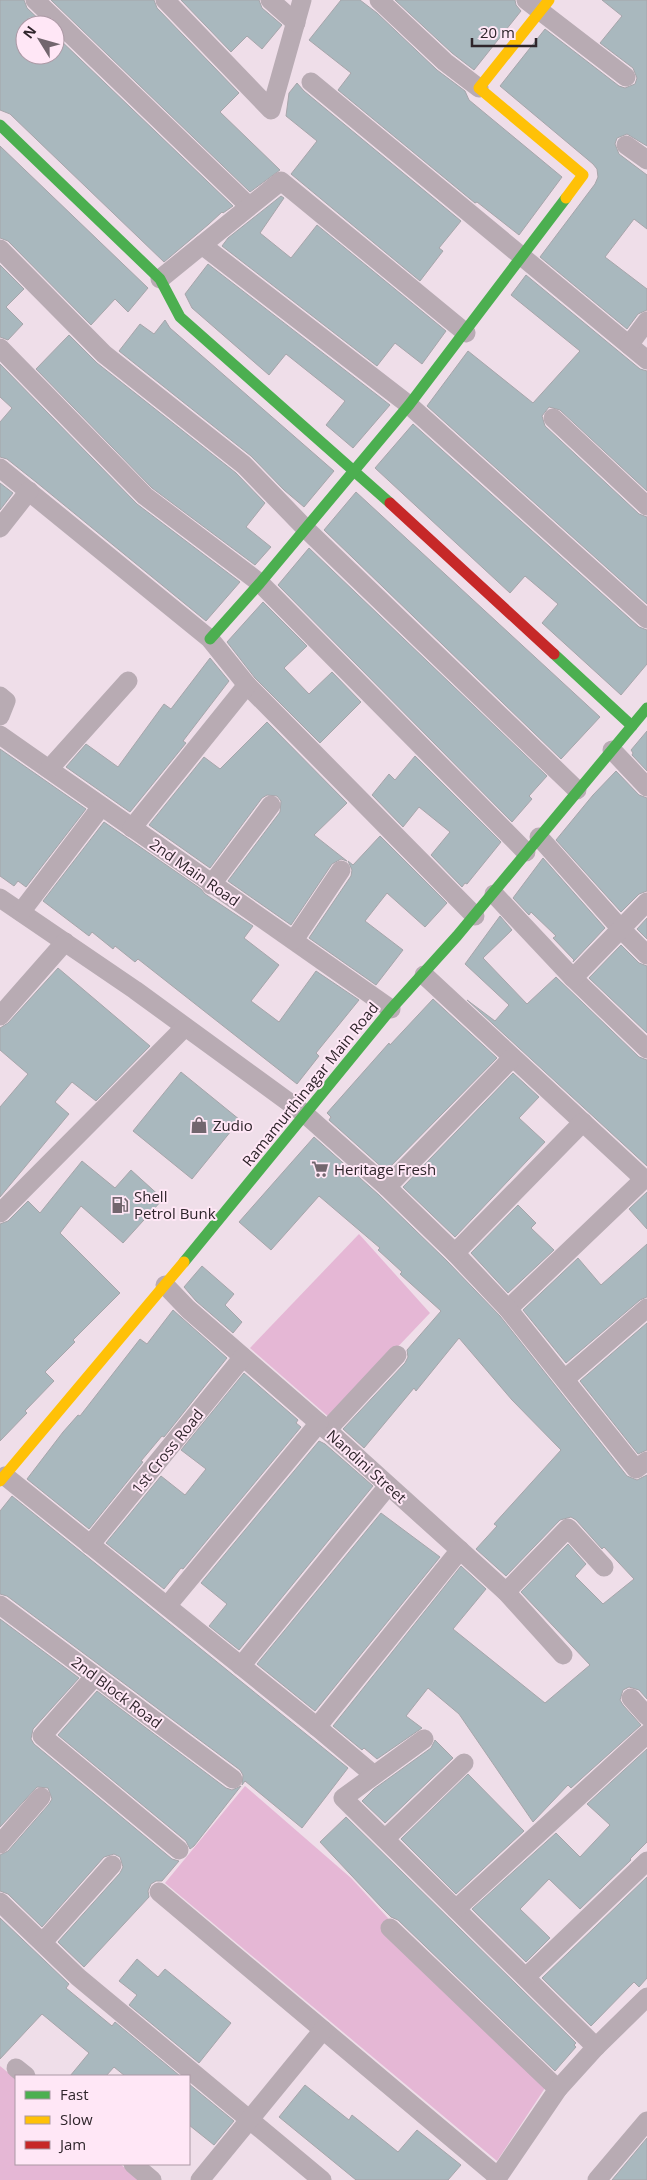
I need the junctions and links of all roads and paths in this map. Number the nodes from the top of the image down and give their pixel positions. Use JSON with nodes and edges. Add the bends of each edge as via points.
{"nodes":[{"id":1,"x":35,"y":0,"type":"edge"},
{"id":2,"x":165,"y":0,"type":"edge"},
{"id":3,"x":270,"y":0,"type":"edge"},
{"id":4,"x":302,"y":0,"type":"edge"},
{"id":5,"x":379,"y":0,"type":"edge"},
{"id":6,"x":538,"y":4,"type":"edge"},
{"id":7,"x":296,"y":23,"type":"junction"},
{"id":8,"x":626,"y":77,"type":"dead end"},
{"id":9,"x":311,"y":82,"type":"dead end"},
{"id":10,"x":479,"y":88,"type":"junction"},
{"id":11,"x":0,"y":125,"type":"edge"},
{"id":12,"x":626,"y":144,"type":"dead end"},
{"id":13,"x":647,"y":160,"type":"edge"},
{"id":14,"x":248,"y":206,"type":"junction"},
{"id":15,"x":202,"y":245,"type":"junction"},
{"id":16,"x":0,"y":249,"type":"edge"},
{"id":17,"x":523,"y":257,"type":"junction"},
{"id":18,"x":160,"y":279,"type":"junction"},
{"id":19,"x":647,"y":321,"type":"edge"},
{"id":20,"x":466,"y":332,"type":"junction"},
{"id":21,"x":628,"y":346,"type":"junction"},
{"id":22,"x":0,"y":348,"type":"edge"},
{"id":23,"x":647,"y":360,"type":"edge"},
{"id":24,"x":409,"y":406,"type":"junction"},
{"id":25,"x":553,"y":418,"type":"dead end"},
{"id":26,"x":0,"y":468,"type":"edge"},
{"id":27,"x":355,"y":470,"type":"junction"},
{"id":28,"x":29,"y":491,"type":"junction"},
{"id":29,"x":647,"y":506,"type":"edge"},
{"id":30,"x":0,"y":528,"type":"edge"},
{"id":31,"x":306,"y":529,"type":"junction"},
{"id":32,"x":260,"y":583,"type":"junction"},
{"id":33,"x":647,"y":619,"type":"edge"},
{"id":34,"x":210,"y":640,"type":"junction"},
{"id":35,"x":128,"y":681,"type":"dead end"},
{"id":36,"x":247,"y":685,"type":"junction"},
{"id":37,"x":0,"y":696,"type":"edge"},
{"id":38,"x":647,"y":708,"type":"edge"},
{"id":39,"x":0,"y":716,"type":"edge"},
{"id":40,"x":632,"y":726,"type":"junction"},
{"id":41,"x":0,"y":734,"type":"edge"},
{"id":42,"x":612,"y":750,"type":"junction"},
{"id":43,"x":49,"y":769,"type":"junction"},
{"id":44,"x":647,"y":787,"type":"edge"},
{"id":45,"x":577,"y":790,"type":"junction"},
{"id":46,"x":271,"y":805,"type":"dead end"},
{"id":47,"x":101,"y":806,"type":"junction"},
{"id":48,"x":132,"y":828,"type":"junction"},
{"id":49,"x":539,"y":837,"type":"junction"},
{"id":50,"x":526,"y":852,"type":"junction"},
{"id":51,"x":341,"y":870,"type":"dead end"},
{"id":52,"x":211,"y":884,"type":"junction"},
{"id":53,"x":494,"y":894,"type":"junction"},
{"id":54,"x":0,"y":898,"type":"edge"},
{"id":55,"x":647,"y":902,"type":"edge"},
{"id":56,"x":21,"y":912,"type":"junction"},
{"id":57,"x":475,"y":916,"type":"junction"},
{"id":58,"x":621,"y":929,"type":"junction"},
{"id":59,"x":294,"y":940,"type":"junction"},
{"id":60,"x":65,"y":942,"type":"junction"},
{"id":61,"x":647,"y":955,"type":"edge"},
{"id":62,"x":424,"y":975,"type":"junction"},
{"id":63,"x":573,"y":978,"type":"junction"},
{"id":64,"x":391,"y":1009,"type":"junction"},
{"id":65,"x":0,"y":1016,"type":"edge"},
{"id":66,"x":185,"y":1027,"type":"junction"},
{"id":67,"x":647,"y":1049,"type":"edge"},
{"id":68,"x":512,"y":1058,"type":"junction"},
{"id":69,"x":305,"y":1114,"type":"junction"},
{"id":70,"x":583,"y":1122,"type":"junction"},
{"id":71,"x":387,"y":1187,"type":"junction"},
{"id":72,"x":0,"y":1212,"type":"edge"},
{"id":73,"x":455,"y":1253,"type":"junction"},
{"id":74,"x":165,"y":1285,"type":"junction"},
{"id":75,"x":647,"y":1308,"type":"edge"},
{"id":76,"x":508,"y":1309,"type":"junction"},
{"id":77,"x":397,"y":1355,"type":"dead end"},
{"id":78,"x":243,"y":1357,"type":"junction"},
{"id":79,"x":564,"y":1379,"type":"junction"},
{"id":80,"x":323,"y":1426,"type":"junction"},
{"id":81,"x":647,"y":1461,"type":"edge"},
{"id":82,"x":2,"y":1479,"type":"edge"},
{"id":83,"x":388,"y":1486,"type":"junction"},
{"id":84,"x":90,"y":1545,"type":"junction"},
{"id":85,"x":460,"y":1550,"type":"junction"},
{"id":86,"x":604,"y":1567,"type":"dead end"},
{"id":87,"x":506,"y":1592,"type":"junction"},
{"id":88,"x":0,"y":1605,"type":"edge"},
{"id":89,"x":167,"y":1606,"type":"junction"},
{"id":90,"x":563,"y":1655,"type":"dead end"},
{"id":91,"x":241,"y":1666,"type":"junction"},
{"id":92,"x":95,"y":1676,"type":"junction"},
{"id":93,"x":631,"y":1698,"type":"dead end"},
{"id":94,"x":647,"y":1716,"type":"edge"},
{"id":95,"x":317,"y":1727,"type":"junction"},
{"id":96,"x":647,"y":1734,"type":"edge"},
{"id":97,"x":424,"y":1739,"type":"dead end"},
{"id":98,"x":464,"y":1763,"type":"dead end"},
{"id":99,"x":374,"y":1775,"type":"junction"},
{"id":100,"x":234,"y":1779,"type":"dead end"},
{"id":101,"x":41,"y":1797,"type":"dead end"},
{"id":102,"x":385,"y":1839,"type":"junction"},
{"id":103,"x":0,"y":1844,"type":"edge"},
{"id":104,"x":179,"y":1850,"type":"dead end"},
{"id":105,"x":647,"y":1862,"type":"edge"},
{"id":106,"x":112,"y":1865,"type":"dead end"},
{"id":107,"x":159,"y":1892,"type":"dead end"},
{"id":108,"x":0,"y":1902,"type":"edge"},
{"id":109,"x":456,"y":1909,"type":"junction"},
{"id":110,"x":390,"y":1928,"type":"dead end"},
{"id":111,"x":43,"y":1942,"type":"junction"},
{"id":112,"x":526,"y":1977,"type":"junction"},
{"id":113,"x":647,"y":1997,"type":"edge"},
{"id":114,"x":323,"y":2030,"type":"junction"},
{"id":115,"x":596,"y":2047,"type":"junction"},
{"id":116,"x":558,"y":2089,"type":"junction"},
{"id":117,"x":250,"y":2118,"type":"junction"},
{"id":118,"x":647,"y":2121,"type":"edge"},
{"id":119,"x":134,"y":2165,"type":"edge"},
{"id":120,"x":497,"y":2179,"type":"edge"},
{"id":121,"x":152,"y":2180,"type":"edge"},
{"id":122,"x":200,"y":2180,"type":"edge"},
{"id":123,"x":322,"y":2180,"type":"edge"},
{"id":124,"x":597,"y":2180,"type":"edge"}],
"edges":[{"from":1,"to":14,"type":"street"},
{"from":2,"to":7,"type":"street","via":[[271,110]]},
{"from":3,"to":7,"type":"street"},
{"from":4,"to":7,"type":"street"},
{"from":5,"to":10,"type":"street","via":[[445,62]]},
{"from":6,"to":8,"type":"street"},
{"from":6,"to":10,"type":"street"},
{"from":9,"to":17,"type":"street"},
{"from":10,"to":17,"type":"street","via":[[583,176]]},
{"from":11,"to":18,"type":"street"},
{"from":12,"to":13,"type":"street"},
{"from":14,"to":15,"type":"street"},
{"from":14,"to":20,"type":"street","via":[[281,181]]},
{"from":15,"to":18,"type":"street"},
{"from":15,"to":24,"type":"street"},
{"from":16,"to":31,"type":"street","via":[[104,354],[244,465]]},
{"from":17,"to":20,"type":"street"},
{"from":17,"to":21,"type":"street"},
{"from":18,"to":27,"type":"street","via":[[180,317]]},
{"from":19,"to":21,"type":"street"},
{"from":20,"to":24,"type":"street"},
{"from":21,"to":23,"type":"street"},
{"from":22,"to":32,"type":"street","via":[[145,496]]},
{"from":24,"to":27,"type":"street"},
{"from":24,"to":33,"type":"street"},
{"from":25,"to":29,"type":"street"},
{"from":26,"to":28,"type":"street"},
{"from":27,"to":31,"type":"street"},
{"from":27,"to":40,"type":"street"},
{"from":28,"to":30,"type":"street"},
{"from":28,"to":34,"type":"street"},
{"from":31,"to":32,"type":"street"},
{"from":31,"to":45,"type":"street"},
{"from":32,"to":34,"type":"street"},
{"from":32,"to":50,"type":"street"},
{"from":34,"to":36,"type":"street"},
{"from":35,"to":43,"type":"street"},
{"from":36,"to":48,"type":"street"},
{"from":36,"to":57,"type":"street"},
{"from":37,"to":39,"type":"street","via":[[6,701]]},
{"from":38,"to":40,"type":"street","name":"Ramamurthinagar Main Road"},
{"from":40,"to":42,"type":"street","name":"Ramamurthinagar Main Road"},
{"from":41,"to":43,"type":"street","name":"2nd Main Road"},
{"from":42,"to":44,"type":"street"},
{"from":42,"to":45,"type":"street","name":"Ramamurthinagar Main Road"},
{"from":43,"to":47,"type":"street","name":"2nd Main Road"},
{"from":45,"to":49,"type":"street","name":"Ramamurthinagar Main Road"},
{"from":46,"to":52,"type":"street"},
{"from":47,"to":48,"type":"street","name":"2nd Main Road"},
{"from":47,"to":56,"type":"street"},
{"from":48,"to":52,"type":"street","name":"2nd Main Road"},
{"from":49,"to":50,"type":"street","name":"Ramamurthinagar Main Road"},
{"from":49,"to":58,"type":"street"},
{"from":50,"to":53,"type":"street","name":"Ramamurthinagar Main Road"},
{"from":51,"to":59,"type":"street"},
{"from":52,"to":59,"type":"street","name":"2nd Main Road"},
{"from":53,"to":57,"type":"street","name":"Ramamurthinagar Main Road"},
{"from":53,"to":63,"type":"street"},
{"from":54,"to":56,"type":"street"},
{"from":55,"to":58,"type":"street"},
{"from":56,"to":60,"type":"street"},
{"from":57,"to":62,"type":"street","name":"Ramamurthinagar Main Road"},
{"from":58,"to":61,"type":"street"},
{"from":58,"to":63,"type":"street"},
{"from":59,"to":64,"type":"street","name":"2nd Main Road"},
{"from":60,"to":65,"type":"street"},
{"from":60,"to":66,"type":"street"},
{"from":62,"to":64,"type":"street","name":"Ramamurthinagar Main Road"},
{"from":62,"to":68,"type":"street"},
{"from":63,"to":67,"type":"street"},
{"from":64,"to":69,"type":"street","name":"Ramamurthinagar Main Road"},
{"from":66,"to":69,"type":"street"},
{"from":66,"to":72,"type":"street"},
{"from":68,"to":70,"type":"street"},
{"from":68,"to":71,"type":"street"},
{"from":69,"to":71,"type":"street"},
{"from":69,"to":74,"type":"street","name":"Ramamurthinagar Main Road"},
{"from":70,"to":73,"type":"street"},
{"from":70,"to":76,"type":"street","via":[[644,1179]]},
{"from":71,"to":73,"type":"street"},
{"from":73,"to":76,"type":"street"},
{"from":74,"to":78,"type":"street","name":"Nandini Street"},
{"from":74,"to":82,"type":"street","name":"Ramamurthinagar Main Road"},
{"from":75,"to":79,"type":"street"},
{"from":76,"to":79,"type":"street"},
{"from":77,"to":80,"type":"street"},
{"from":78,"to":80,"type":"street","name":"Nandini Street"},
{"from":78,"to":84,"type":"street","name":"1st Cross Road"},
{"from":79,"to":81,"type":"street","via":[[636,1469]]},
{"from":80,"to":83,"type":"street","name":"Nandini Street"},
{"from":80,"to":89,"type":"street"},
{"from":82,"to":84,"type":"street"},
{"from":83,"to":85,"type":"street","name":"Nandini Street"},
{"from":83,"to":91,"type":"street"},
{"from":84,"to":89,"type":"street"},
{"from":85,"to":87,"type":"street","name":"Nandini Street"},
{"from":85,"to":95,"type":"street"},
{"from":86,"to":87,"type":"street","via":[[568,1528]]},
{"from":87,"to":90,"type":"street","name":"Nandini Street"},
{"from":88,"to":92,"type":"street","name":"2nd Block Road"},
{"from":89,"to":91,"type":"street"},
{"from":91,"to":95,"type":"street"},
{"from":92,"to":100,"type":"street","name":"2nd Block Road"},
{"from":92,"to":104,"type":"street","via":[[42,1736]]},
{"from":93,"to":94,"type":"street"},
{"from":95,"to":99,"type":"street"},
{"from":96,"to":109,"type":"street"},
{"from":97,"to":99,"type":"street"},
{"from":98,"to":102,"type":"street"},
{"from":99,"to":102,"type":"street","via":[[343,1798]]},
{"from":101,"to":103,"type":"street"},
{"from":102,"to":109,"type":"street"},
{"from":105,"to":112,"type":"street"},
{"from":106,"to":111,"type":"street"},
{"from":107,"to":114,"type":"street"},
{"from":108,"to":111,"type":"street"},
{"from":109,"to":112,"type":"street"},
{"from":110,"to":116,"type":"street"},
{"from":111,"to":117,"type":"street","via":[[78,1976]]},
{"from":112,"to":115,"type":"street"},
{"from":113,"to":115,"type":"street"},
{"from":114,"to":117,"type":"street"},
{"from":114,"to":120,"type":"street"},
{"from":115,"to":116,"type":"street"},
{"from":116,"to":120,"type":"street"},
{"from":117,"to":122,"type":"street"},
{"from":117,"to":123,"type":"street"},
{"from":118,"to":124,"type":"street"},
{"from":119,"to":121,"type":"street"}]}
